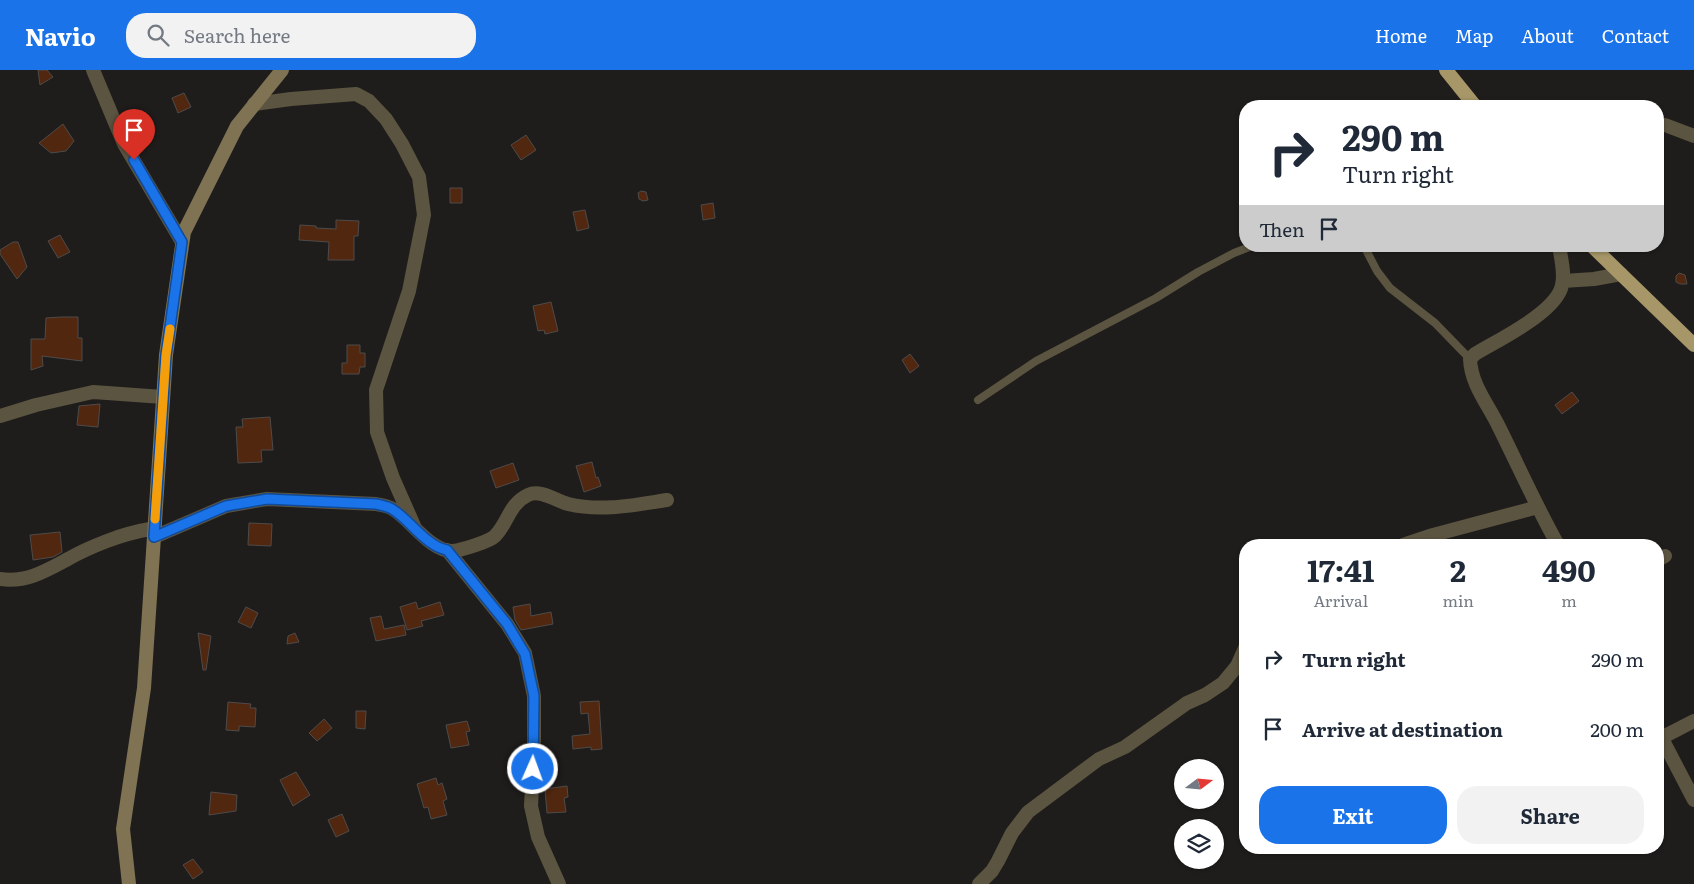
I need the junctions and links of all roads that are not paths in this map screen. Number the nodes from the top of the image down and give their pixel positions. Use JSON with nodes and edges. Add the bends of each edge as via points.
{"nodes":[{"id":1,"x":92,"y":70,"type":"edge"},
{"id":2,"x":282,"y":70,"type":"edge"},
{"id":3,"x":1446,"y":70,"type":"edge"},
{"id":4,"x":1470,"y":100,"type":"edge"},
{"id":5,"x":254,"y":104,"type":"junction"},
{"id":6,"x":1664,"y":125,"type":"edge"},
{"id":7,"x":1694,"y":136,"type":"edge"},
{"id":8,"x":182,"y":242,"type":"junction"},
{"id":9,"x":1239,"y":251,"type":"edge"},
{"id":10,"x":1367,"y":252,"type":"edge"},
{"id":11,"x":1560,"y":252,"type":"edge"},
{"id":12,"x":1598,"y":252,"type":"edge"},
{"id":13,"x":1621,"y":274,"type":"junction"},
{"id":14,"x":1562,"y":281,"type":"junction"},
{"id":15,"x":1694,"y":345,"type":"edge"},
{"id":16,"x":1470,"y":359,"type":"junction"},
{"id":17,"x":163,"y":397,"type":"junction"},
{"id":18,"x":978,"y":400,"type":"dead end"},
{"id":19,"x":0,"y":416,"type":"edge"},
{"id":20,"x":666,"y":500,"type":"dead end"},
{"id":21,"x":1538,"y":507,"type":"junction"},
{"id":22,"x":415,"y":528,"type":"junction"},
{"id":23,"x":154,"y":532,"type":"junction"},
{"id":24,"x":1419,"y":539,"type":"edge"},
{"id":25,"x":1555,"y":539,"type":"edge"},
{"id":26,"x":447,"y":550,"type":"junction"},
{"id":27,"x":0,"y":579,"type":"edge"},
{"id":28,"x":1239,"y":662,"type":"edge"},
{"id":29,"x":1694,"y":721,"type":"edge"},
{"id":30,"x":1664,"y":733,"type":"edge"},
{"id":31,"x":1664,"y":744,"type":"edge"},
{"id":32,"x":1694,"y":800,"type":"edge"},
{"id":33,"x":129,"y":884,"type":"edge"},
{"id":34,"x":559,"y":884,"type":"edge"},
{"id":35,"x":979,"y":884,"type":"edge"}],
"edges":[{"from":1,"to":8,"type":"street","via":[[124,144]]},
{"from":2,"to":5,"type":"main road"},
{"from":3,"to":4,"type":"highway"},
{"from":5,"to":8,"type":"main road","via":[[237,126]]},
{"from":5,"to":22,"type":"street","via":[[356,94],[369,101],[386,119],[419,177],[424,215],[410,291],[376,390],[377,432]]},
{"from":6,"to":7,"type":"street"},
{"from":8,"to":17,"type":"main road"},
{"from":9,"to":18,"type":"lane","via":[[1036,361]]},
{"from":10,"to":16,"type":"lane","via":[[1390,288],[1436,322]]},
{"from":11,"to":14,"type":"street"},
{"from":12,"to":13,"type":"highway"},
{"from":13,"to":14,"type":"street"},
{"from":13,"to":15,"type":"highway"},
{"from":14,"to":16,"type":"street","via":[[1558,297],[1549,306]]},
{"from":16,"to":21,"type":"street","via":[[1475,384]]},
{"from":17,"to":19,"type":"street","via":[[93,392],[36,404]]},
{"from":17,"to":23,"type":"main road"},
{"from":20,"to":26,"type":"street","via":[[590,508],[535,493],[514,506],[495,536],[471,546]]},
{"from":21,"to":24,"type":"street"},
{"from":21,"to":25,"type":"street"},
{"from":22,"to":23,"type":"street","via":[[391,508],[376,504],[267,499],[226,506]]},
{"from":22,"to":26,"type":"street","via":[[435,545]]},
{"from":23,"to":27,"type":"street","via":[[132,532],[107,541],[41,574],[12,581]]},
{"from":23,"to":33,"type":"main road","via":[[144,688],[123,829]]},
{"from":26,"to":34,"type":"street","via":[[507,624],[525,654],[534,696],[531,806],[538,837]]},
{"from":28,"to":35,"type":"street","via":[[1223,683],[1125,747],[1099,759],[1028,812],[1012,833],[992,872]]},
{"from":29,"to":30,"type":"street"},
{"from":31,"to":32,"type":"street"}]}
